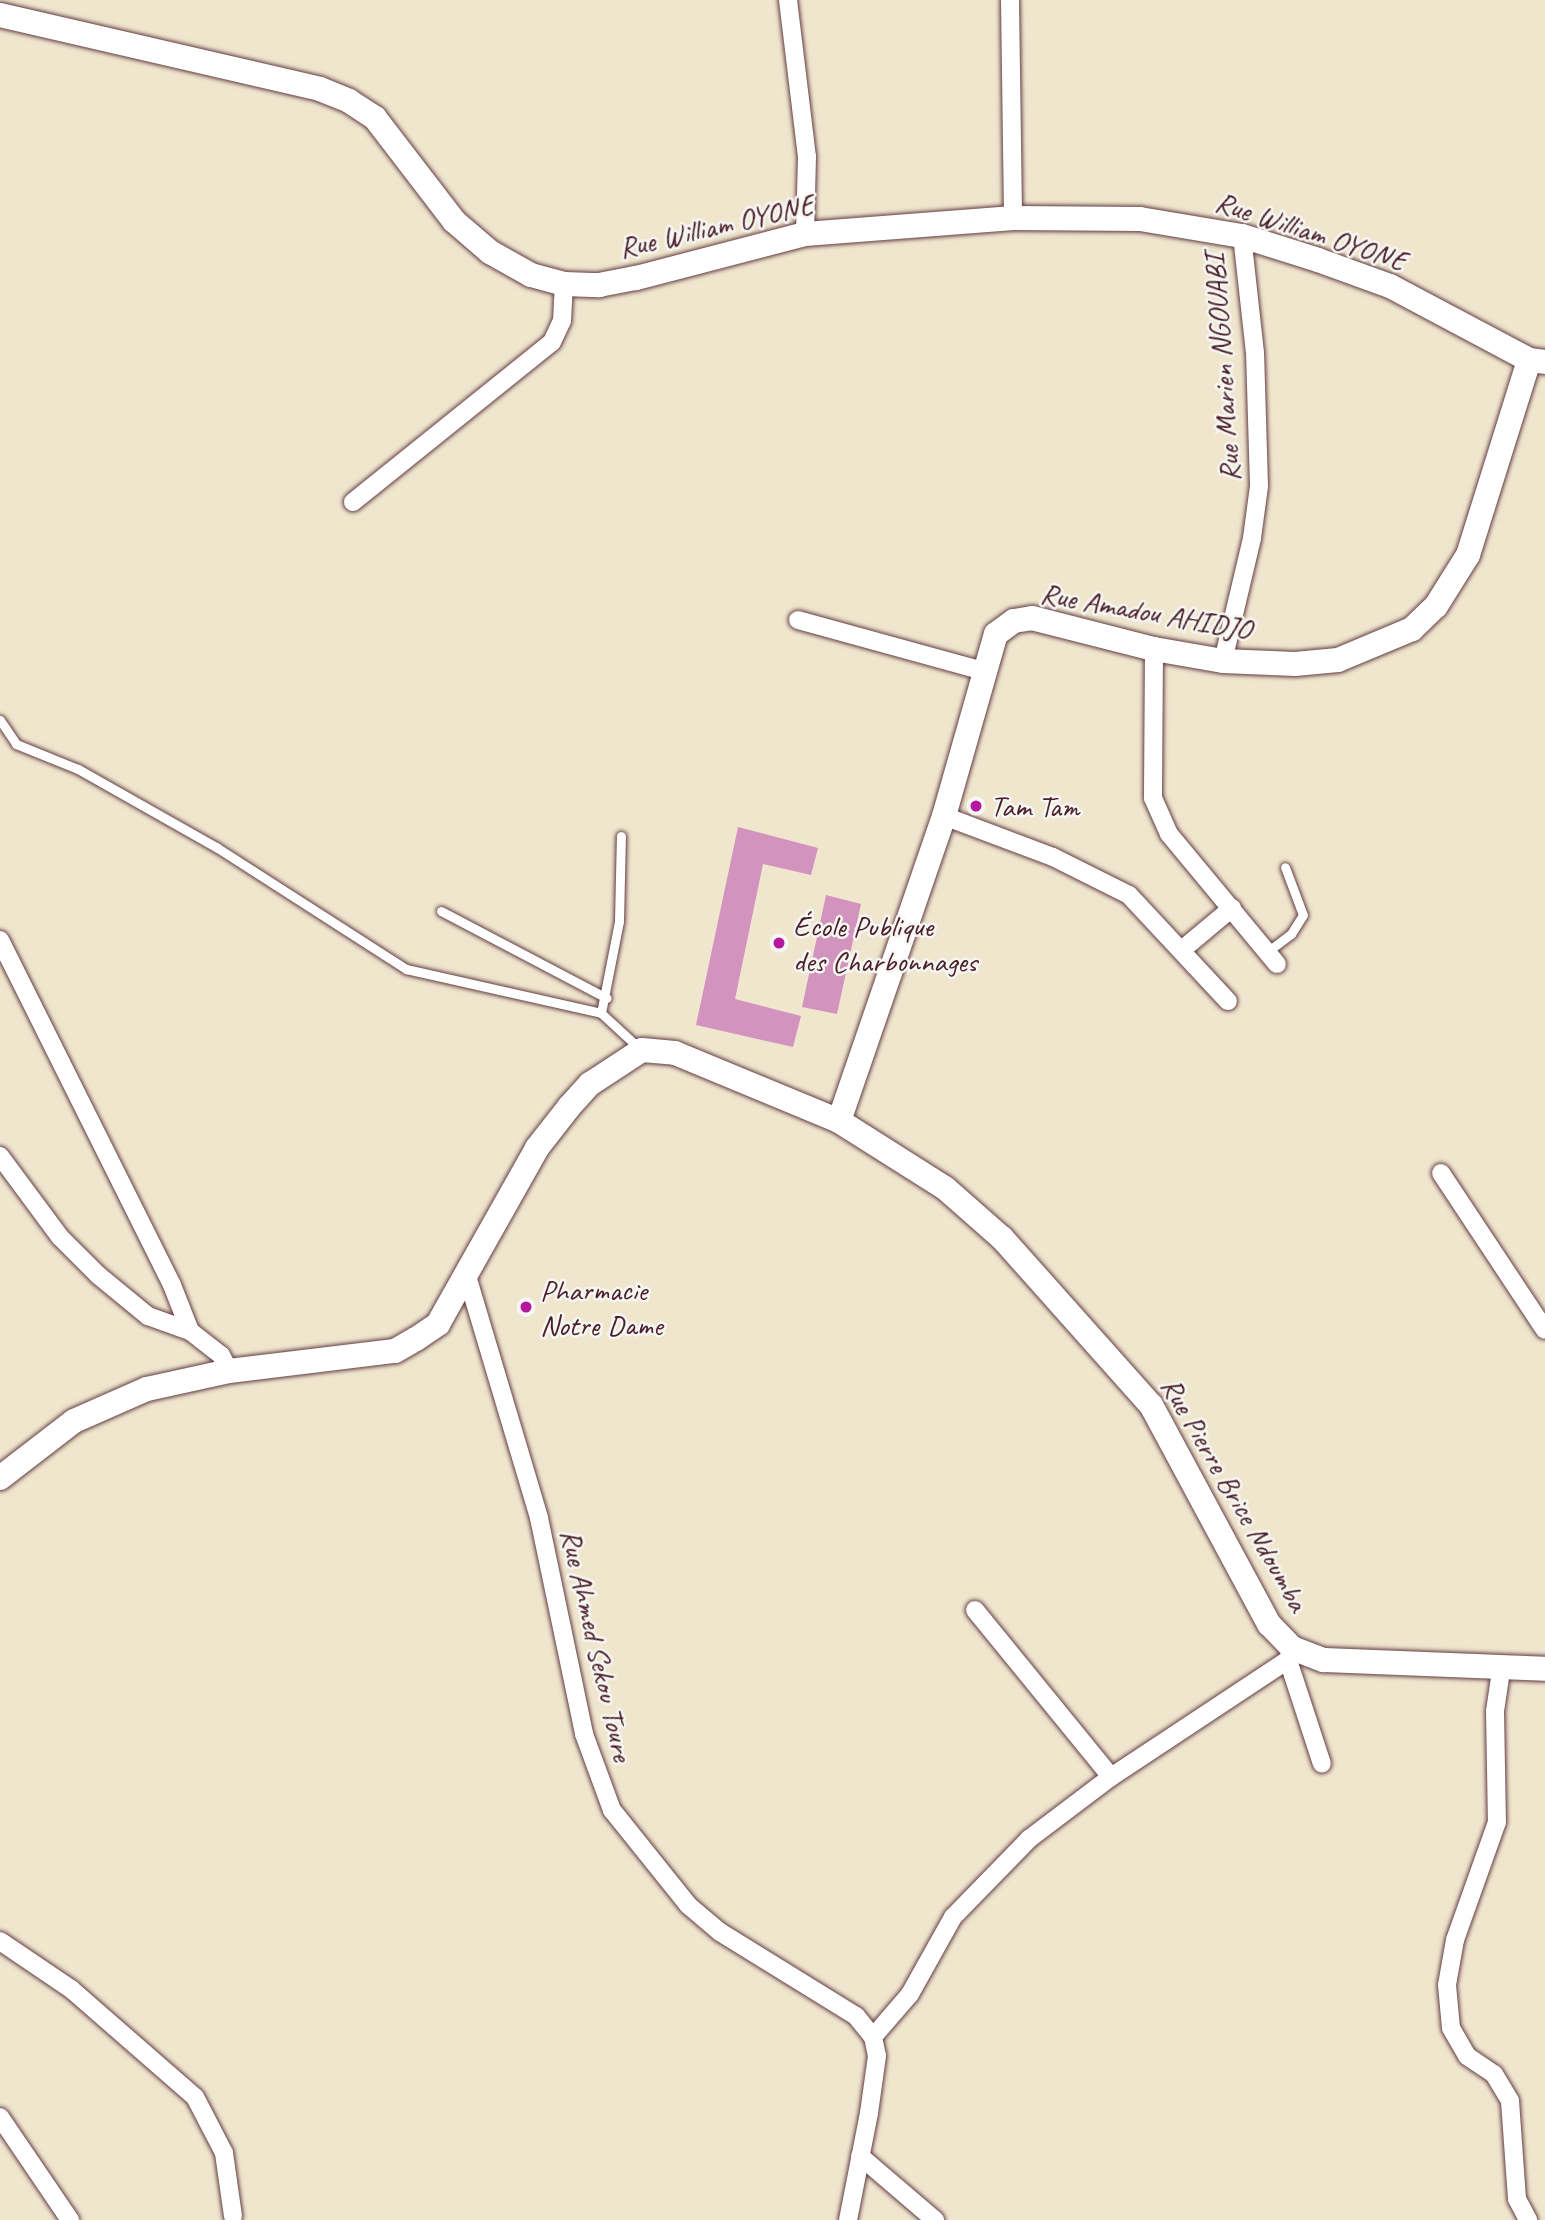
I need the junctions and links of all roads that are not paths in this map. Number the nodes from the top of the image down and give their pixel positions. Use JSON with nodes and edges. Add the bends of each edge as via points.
{"nodes":[{"id":1,"x":788,"y":0,"type":"edge"},
{"id":2,"x":1010,"y":0,"type":"edge"},
{"id":3,"x":0,"y":15,"type":"edge"},
{"id":4,"x":1013,"y":218,"type":"junction"},
{"id":5,"x":805,"y":234,"type":"junction"},
{"id":6,"x":1241,"y":236,"type":"junction"},
{"id":7,"x":564,"y":284,"type":"junction"},
{"id":8,"x":1537,"y":361,"type":"edge"},
{"id":9,"x":353,"y":502,"type":"dead end"},
{"id":10,"x":798,"y":620,"type":"dead end"},
{"id":11,"x":1154,"y":649,"type":"junction"},
{"id":12,"x":1223,"y":661,"type":"junction"},
{"id":13,"x":988,"y":672,"type":"junction"},
{"id":14,"x":0,"y":720,"type":"edge"},
{"id":15,"x":944,"y":816,"type":"junction"},
{"id":16,"x":621,"y":836,"type":"dead end"},
{"id":17,"x":1285,"y":867,"type":"dead end"},
{"id":18,"x":1231,"y":908,"type":"junction"},
{"id":19,"x":441,"y":911,"type":"dead end"},
{"id":20,"x":0,"y":940,"type":"edge"},
{"id":21,"x":1183,"y":949,"type":"junction"},
{"id":22,"x":1272,"y":958,"type":"joint"},
{"id":23,"x":607,"y":998,"type":"junction"},
{"id":24,"x":1228,"y":1001,"type":"dead end"},
{"id":25,"x":601,"y":1013,"type":"junction"},
{"id":26,"x":642,"y":1050,"type":"junction"},
{"id":27,"x":839,"y":1121,"type":"junction"},
{"id":28,"x":0,"y":1156,"type":"edge"},
{"id":29,"x":1441,"y":1173,"type":"dead end"},
{"id":30,"x":467,"y":1276,"type":"junction"},
{"id":31,"x":1545,"y":1329,"type":"edge"},
{"id":32,"x":190,"y":1331,"type":"junction"},
{"id":33,"x":229,"y":1371,"type":"junction"},
{"id":34,"x":0,"y":1478,"type":"edge"},
{"id":35,"x":975,"y":1610,"type":"dead end"},
{"id":36,"x":1290,"y":1654,"type":"junction"},
{"id":37,"x":1545,"y":1669,"type":"edge"},
{"id":38,"x":1501,"y":1671,"type":"junction"},
{"id":39,"x":1322,"y":1764,"type":"dead end"},
{"id":40,"x":1111,"y":1777,"type":"junction"},
{"id":41,"x":0,"y":1941,"type":"edge"},
{"id":42,"x":873,"y":2037,"type":"junction"},
{"id":43,"x":0,"y":2117,"type":"edge"},
{"id":44,"x":860,"y":2156,"type":"junction"},
{"id":45,"x":233,"y":2216,"type":"dead end"},
{"id":46,"x":70,"y":2220,"type":"edge"},
{"id":47,"x":848,"y":2220,"type":"edge"},
{"id":48,"x":935,"y":2220,"type":"edge"},
{"id":49,"x":1528,"y":2220,"type":"edge"}],
"edges":[{"from":1,"to":5,"type":"street","via":[[807,157]]},
{"from":2,"to":4,"type":"street"},
{"from":3,"to":7,"type":"street","name":"Rue William OYONE","via":[[320,89],[349,101],[375,118],[454,221],[481,244],[531,275]]},
{"from":4,"to":5,"type":"street","name":"Rue William OYONE"},
{"from":4,"to":6,"type":"street","name":"Rue William OYONE","via":[[1140,219]]},
{"from":5,"to":7,"type":"street","name":"Rue William OYONE","via":[[599,285]]},
{"from":6,"to":8,"type":"street","name":"Rue William OYONE","via":[[1390,286]]},
{"from":6,"to":12,"type":"street","name":"Rue Marien NGOUABI","via":[[1255,353],[1259,486],[1252,538]]},
{"from":7,"to":9,"type":"street","via":[[562,321],[552,342]]},
{"from":8,"to":12,"type":"street","name":"Rue Amadou AHIDJO","via":[[1472,545],[1436,606],[1412,629],[1338,660],[1295,664]]},
{"from":10,"to":13,"type":"street"},
{"from":11,"to":12,"type":"street","name":"Rue Amadou AHIDJO"},
{"from":11,"to":13,"type":"street","name":"Rue Amadou AHIDJO","via":[[1032,618],[1014,621],[996,634]]},
{"from":11,"to":18,"type":"street","via":[[1153,797],[1169,834]]},
{"from":13,"to":15,"type":"street","name":"Rue Amadou AHIDJO"},
{"from":14,"to":25,"type":"lane","via":[[16,744],[78,769],[216,847],[406,970]]},
{"from":15,"to":21,"type":"street","via":[[1094,875],[1129,895]]},
{"from":15,"to":27,"type":"street","name":"Rue Amadou AHIDJO"},
{"from":16,"to":23,"type":"lane","via":[[619,921]]},
{"from":17,"to":22,"type":"lane","via":[[1303,915]]},
{"from":18,"to":21,"type":"street"},
{"from":18,"to":22,"type":"street"},
{"from":19,"to":23,"type":"lane"},
{"from":20,"to":32,"type":"street","via":[[172,1285]]},
{"from":21,"to":24,"type":"street"},
{"from":23,"to":25,"type":"lane"},
{"from":25,"to":26,"type":"lane"},
{"from":26,"to":27,"type":"street","name":"Rue Pierre Brice Ndoumba","via":[[675,1053]]},
{"from":26,"to":30,"type":"street","via":[[590,1084],[537,1147]]},
{"from":27,"to":36,"type":"street","name":"Rue Pierre Brice Ndoumba","via":[[945,1188],[1002,1238],[1127,1373],[1177,1446],[1269,1624]]},
{"from":28,"to":32,"type":"street","via":[[60,1237],[98,1275],[148,1316]]},
{"from":29,"to":31,"type":"street"},
{"from":30,"to":33,"type":"street","via":[[438,1324],[395,1351]]},
{"from":30,"to":42,"type":"street","name":"Rue Ahmed Sekou Toure","via":[[539,1518],[584,1734],[612,1810],[688,1905],[720,1932],[856,2016]]},
{"from":32,"to":33,"type":"street","via":[[221,1355]]},
{"from":33,"to":34,"type":"street","via":[[123,1397],[74,1421]]},
{"from":35,"to":40,"type":"street"},
{"from":36,"to":38,"type":"street","name":"Rue Pierre Brice Ndoumba"},
{"from":36,"to":39,"type":"street"},
{"from":36,"to":40,"type":"street"},
{"from":37,"to":38,"type":"street","name":"Rue Pierre Brice Ndoumba"},
{"from":38,"to":49,"type":"street","via":[[1495,1710],[1497,1822],[1455,1940],[1447,1985],[1451,2028],[1467,2056],[1494,2074],[1510,2101],[1517,2199]]},
{"from":40,"to":42,"type":"street","via":[[1029,1839],[975,1890],[953,1917],[911,1994]]},
{"from":41,"to":45,"type":"street","via":[[71,1989],[195,2097],[224,2153]]},
{"from":42,"to":44,"type":"street","via":[[877,2056]]},
{"from":43,"to":46,"type":"street"},
{"from":44,"to":47,"type":"street"},
{"from":44,"to":48,"type":"street"}]}
